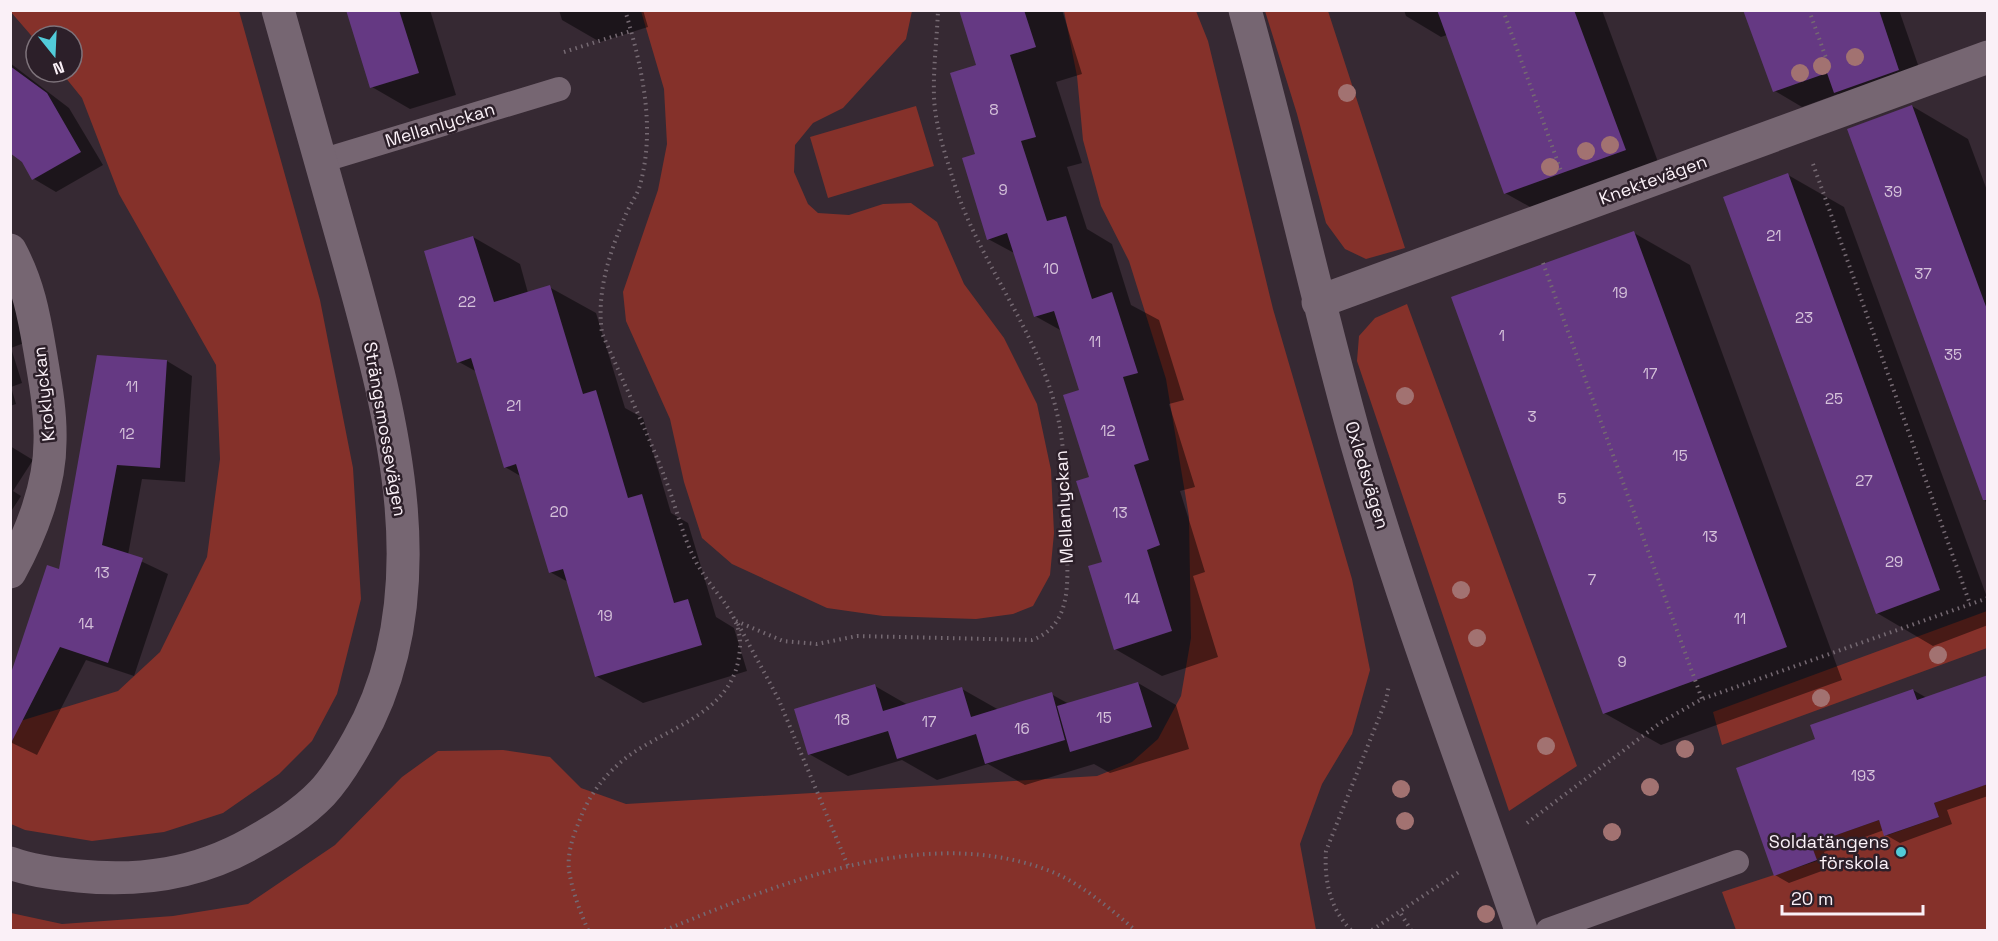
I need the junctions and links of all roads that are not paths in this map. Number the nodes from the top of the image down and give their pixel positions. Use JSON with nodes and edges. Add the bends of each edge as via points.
{"nodes":[{"id":1,"x":278,"y":10,"type":"edge"},
{"id":2,"x":1245,"y":10,"type":"edge"},
{"id":3,"x":1988,"y":57,"type":"edge"},
{"id":4,"x":559,"y":89,"type":"dead end"},
{"id":5,"x":321,"y":161,"type":"junction"},
{"id":6,"x":10,"y":250,"type":"edge"},
{"id":7,"x":1318,"y":303,"type":"junction"},
{"id":8,"x":10,"y":572,"type":"edge"},
{"id":9,"x":10,"y":862,"type":"edge"},
{"id":10,"x":1737,"y":862,"type":"dead end"},
{"id":11,"x":1521,"y":930,"type":"edge"},
{"id":12,"x":1548,"y":930,"type":"edge"}],
"edges":[{"from":1,"to":5,"type":"street","name":"Strängsmossevägen"},
{"from":2,"to":7,"type":"street","name":"Oxledsvägen"},
{"from":3,"to":7,"type":"street","name":"Knektevägen"},
{"from":4,"to":5,"type":"lane","name":"Mellanlyckan"},
{"from":5,"to":9,"type":"street","name":"Strängsmossevägen","via":[[383,399],[403,531],[398,634],[370,720],[322,793],[285,825],[196,868],[152,878],[114,879],[62,874]]},
{"from":6,"to":8,"type":"street","name":"Kroklyckan","via":[[23,274],[33,307],[51,443],[32,525]]},
{"from":7,"to":11,"type":"street","name":"Oxledsvägen","via":[[1396,568]]},
{"from":10,"to":12,"type":"lane"}]}
